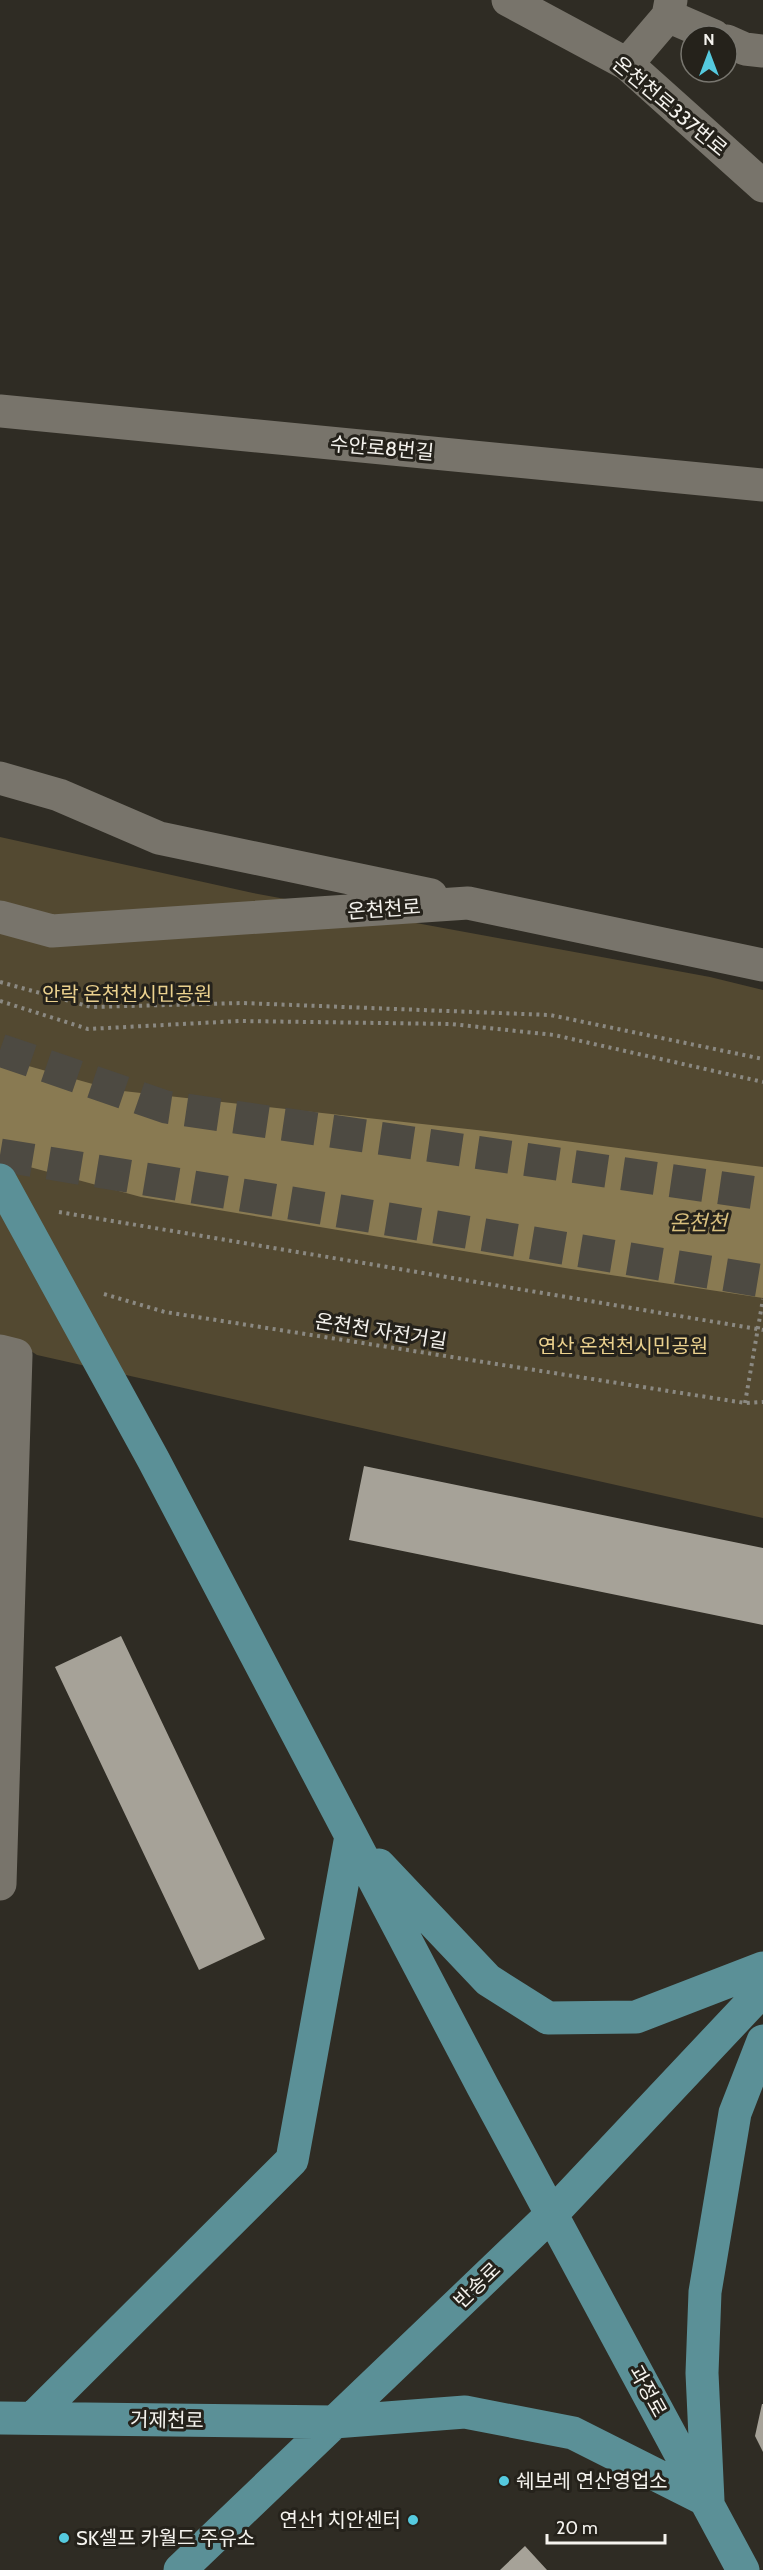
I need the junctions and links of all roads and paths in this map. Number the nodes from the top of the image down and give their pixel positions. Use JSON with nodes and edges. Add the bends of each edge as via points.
{"nodes":[{"id":1,"x":508,"y":0,"type":"edge"},
{"id":2,"x":669,"y":8,"type":"edge"},
{"id":3,"x":695,"y":24,"type":"edge"},
{"id":4,"x":739,"y":46,"type":"edge"},
{"id":5,"x":763,"y":51,"type":"edge"},
{"id":6,"x":627,"y":64,"type":"junction"},
{"id":7,"x":763,"y":186,"type":"edge"},
{"id":8,"x":0,"y":411,"type":"edge"},
{"id":9,"x":763,"y":485,"type":"edge"},
{"id":10,"x":0,"y":778,"type":"edge"},
{"id":11,"x":468,"y":903,"type":"junction"},
{"id":12,"x":0,"y":917,"type":"edge"},
{"id":13,"x":763,"y":964,"type":"edge"},
{"id":14,"x":0,"y":982,"type":"edge"},
{"id":15,"x":0,"y":1001,"type":"edge"},
{"id":16,"x":763,"y":1059,"type":"edge"},
{"id":17,"x":763,"y":1082,"type":"edge"},
{"id":18,"x":0,"y":1180,"type":"edge"},
{"id":19,"x":58,"y":1212,"type":"dead end"},
{"id":20,"x":99,"y":1292,"type":"dead end"},
{"id":21,"x":763,"y":1299,"type":"edge"},
{"id":22,"x":761,"y":1329,"type":"edge"},
{"id":23,"x":8,"y":1353,"type":"edge"},
{"id":24,"x":763,"y":1402,"type":"edge"},
{"id":25,"x":744,"y":1403,"type":"junction"},
{"id":26,"x":2,"y":1759,"type":"edge"},
{"id":27,"x":351,"y":1836,"type":"junction"},
{"id":28,"x":0,"y":1884,"type":"edge"},
{"id":29,"x":763,"y":1968,"type":"edge"},
{"id":30,"x":763,"y":1990,"type":"edge"},
{"id":31,"x":763,"y":2041,"type":"edge"},
{"id":32,"x":552,"y":2214,"type":"junction"},
{"id":33,"x":0,"y":2418,"type":"edge"},
{"id":34,"x":33,"y":2418,"type":"junction"},
{"id":35,"x":334,"y":2422,"type":"junction"},
{"id":36,"x":708,"y":2501,"type":"junction"},
{"id":37,"x":180,"y":2570,"type":"edge"},
{"id":38,"x":743,"y":2570,"type":"edge"}],
"edges":[{"from":1,"to":6,"type":"street","name":"온천천로337번로"},
{"from":2,"to":3,"type":"street"},
{"from":2,"to":6,"type":"street"},
{"from":4,"to":5,"type":"street"},
{"from":6,"to":7,"type":"street","name":"온천천로337번로"},
{"from":8,"to":9,"type":"street","name":"수안로8번길"},
{"from":10,"to":11,"type":"street","via":[[59,795],[159,838]]},
{"from":11,"to":12,"type":"street","name":"온천천로","via":[[52,930]]},
{"from":11,"to":13,"type":"street","name":"온천천로"},
{"from":14,"to":16,"type":"path","via":[[91,1007],[242,1003],[550,1015]]},
{"from":15,"to":17,"type":"path","via":[[88,1029],[239,1021],[462,1025],[554,1035]]},
{"from":18,"to":27,"type":"main road","name":"과정로","via":[[153,1459]]},
{"from":19,"to":22,"type":"path"},
{"from":20,"to":25,"type":"path","name":"온천천 자전거길","via":[[165,1312]]},
{"from":21,"to":22,"type":"path"},
{"from":22,"to":25,"type":"path"},
{"from":23,"to":26,"type":"street"},
{"from":24,"to":25,"type":"path","name":"온천천 자전거길"},
{"from":26,"to":28,"type":"street"},
{"from":27,"to":29,"type":"main road","via":[[488,1980],[549,2018],[636,2017]]},
{"from":27,"to":32,"type":"main road","name":"과정로"},
{"from":27,"to":34,"type":"main road","via":[[292,2160]]},
{"from":30,"to":32,"type":"main road","name":"반송로"},
{"from":31,"to":36,"type":"main road","via":[[735,2113],[705,2292],[702,2373]]},
{"from":32,"to":35,"type":"main road","name":"반송로"},
{"from":32,"to":36,"type":"main road","name":"과정로"},
{"from":33,"to":34,"type":"main road","name":"거제천로"},
{"from":34,"to":35,"type":"main road","name":"거제천로"},
{"from":35,"to":36,"type":"main road","name":"거제천로","via":[[465,2412],[573,2433]]},
{"from":35,"to":37,"type":"main road","name":"반송로"},
{"from":36,"to":38,"type":"main road","name":"과정로"}]}
